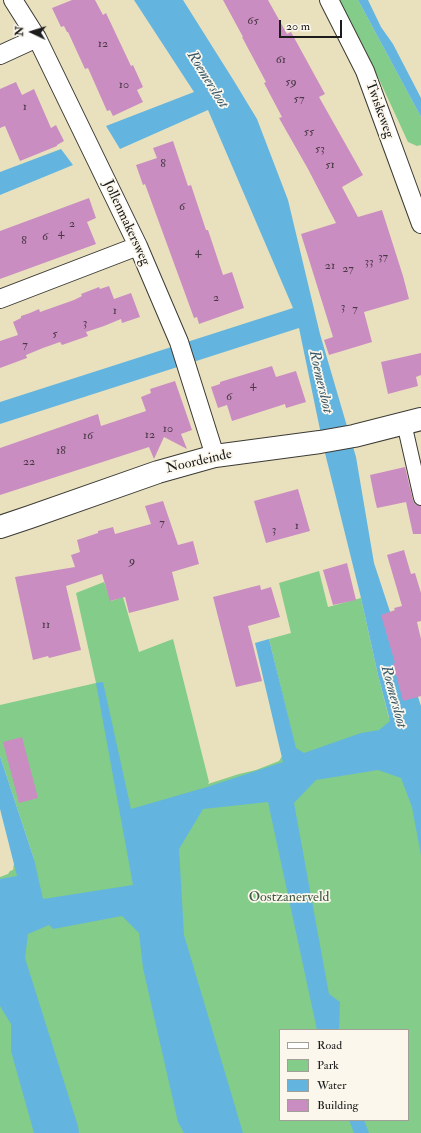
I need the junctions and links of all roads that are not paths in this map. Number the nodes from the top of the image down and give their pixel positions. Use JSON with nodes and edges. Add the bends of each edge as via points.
{"nodes":[{"id":1,"x":13,"y":0,"type":"edge"},
{"id":2,"x":329,"y":0,"type":"edge"},
{"id":3,"x":37,"y":38,"type":"junction"},
{"id":4,"x":0,"y":55,"type":"edge"},
{"id":5,"x":421,"y":224,"type":"edge"},
{"id":6,"x":138,"y":246,"type":"junction"},
{"id":7,"x":0,"y":299,"type":"edge"},
{"id":8,"x":413,"y":421,"type":"edge"},
{"id":9,"x":215,"y":456,"type":"junction"},
{"id":10,"x":421,"y":498,"type":"edge"},
{"id":11,"x":0,"y":527,"type":"edge"}],
"edges":[{"from":1,"to":3,"type":"street","name":"Jollenmakersweg"},
{"from":2,"to":5,"type":"street","name":"Twiskeweg","via":[[365,71]]},
{"from":3,"to":4,"type":"street"},
{"from":3,"to":6,"type":"street","name":"Jollenmakersweg"},
{"from":6,"to":7,"type":"street"},
{"from":6,"to":9,"type":"street","name":"Jollenmakersweg","via":[[179,342]]},
{"from":8,"to":9,"type":"street","name":"Noordeinde","via":[[354,436]]},
{"from":8,"to":10,"type":"street"},
{"from":9,"to":11,"type":"street","name":"Noordeinde","via":[[158,472]]}]}
